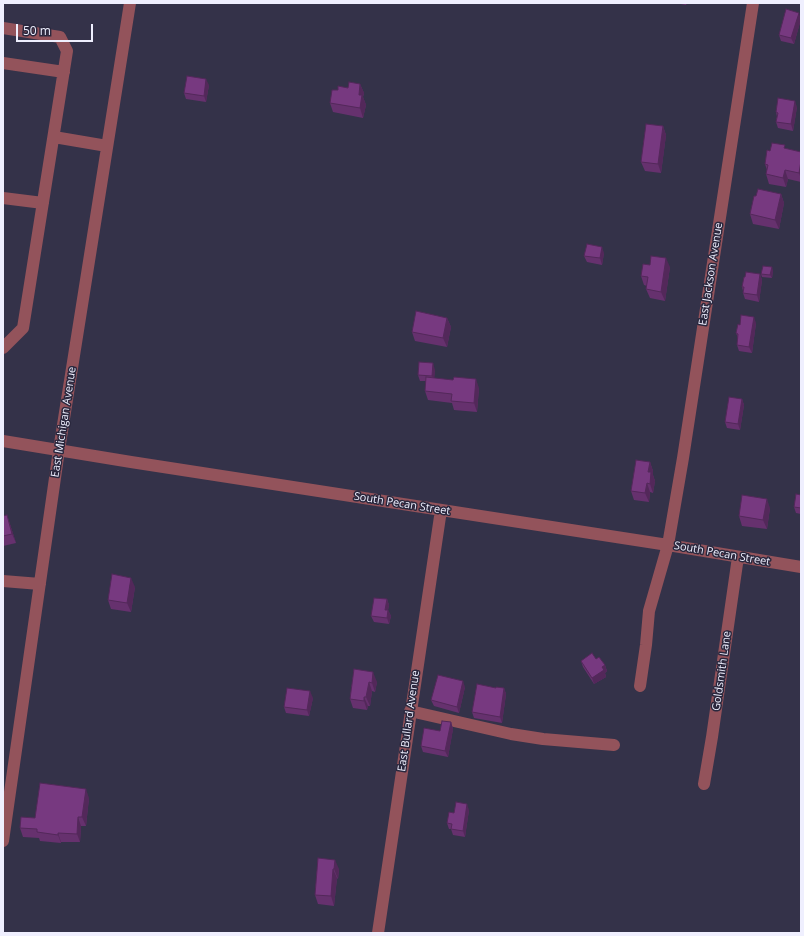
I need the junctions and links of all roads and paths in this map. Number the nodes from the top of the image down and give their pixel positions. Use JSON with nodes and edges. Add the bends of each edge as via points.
{"nodes":[{"id":1,"x":130,"y":3,"type":"edge"},
{"id":2,"x":753,"y":3,"type":"edge"},
{"id":3,"x":3,"y":28,"type":"edge"},
{"id":4,"x":3,"y":63,"type":"edge"},
{"id":5,"x":64,"y":72,"type":"junction"},
{"id":6,"x":54,"y":137,"type":"junction"},
{"id":7,"x":107,"y":146,"type":"junction"},
{"id":8,"x":3,"y":198,"type":"edge"},
{"id":9,"x":43,"y":203,"type":"junction"},
{"id":10,"x":3,"y":348,"type":"edge"},
{"id":11,"x":3,"y":441,"type":"edge"},
{"id":12,"x":59,"y":450,"type":"junction"},
{"id":13,"x":441,"y":510,"type":"junction"},
{"id":14,"x":668,"y":545,"type":"junction"},
{"id":15,"x":738,"y":557,"type":"junction"},
{"id":16,"x":801,"y":567,"type":"edge"},
{"id":17,"x":3,"y":581,"type":"edge"},
{"id":18,"x":40,"y":584,"type":"junction"},
{"id":19,"x":640,"y":686,"type":"dead end"},
{"id":20,"x":410,"y":711,"type":"junction"},
{"id":21,"x":614,"y":746,"type":"dead end"},
{"id":22,"x":704,"y":784,"type":"dead end"},
{"id":23,"x":3,"y":841,"type":"edge"},
{"id":24,"x":378,"y":933,"type":"edge"}],
"edges":[{"from":1,"to":7,"type":"street","name":"East Michigan Avenue"},
{"from":2,"to":14,"type":"street","name":"East Jackson Avenue"},
{"from":3,"to":5,"type":"street","via":[[60,37],[67,51]]},
{"from":4,"to":5,"type":"street"},
{"from":5,"to":6,"type":"street"},
{"from":6,"to":7,"type":"street"},
{"from":6,"to":9,"type":"street"},
{"from":7,"to":12,"type":"street","name":"East Michigan Avenue"},
{"from":8,"to":9,"type":"street"},
{"from":9,"to":10,"type":"street","via":[[23,328]]},
{"from":11,"to":12,"type":"street","name":"South Pecan Street"},
{"from":12,"to":13,"type":"street","name":"South Pecan Street"},
{"from":12,"to":18,"type":"street","name":"East Michigan Avenue"},
{"from":13,"to":14,"type":"street","name":"South Pecan Street"},
{"from":13,"to":20,"type":"street","name":"East Bullard Avenue"},
{"from":14,"to":15,"type":"street","name":"South Pecan Street"},
{"from":14,"to":19,"type":"street","name":"East Jackson Avenue","via":[[649,611]]},
{"from":15,"to":16,"type":"street","name":"South Pecan Street"},
{"from":15,"to":22,"type":"street","name":"Goldsmith Lane"},
{"from":17,"to":18,"type":"street"},
{"from":18,"to":23,"type":"street","name":"East Michigan Avenue"},
{"from":20,"to":21,"type":"street","via":[[512,734]]},
{"from":20,"to":24,"type":"street","name":"East Bullard Avenue"}]}
